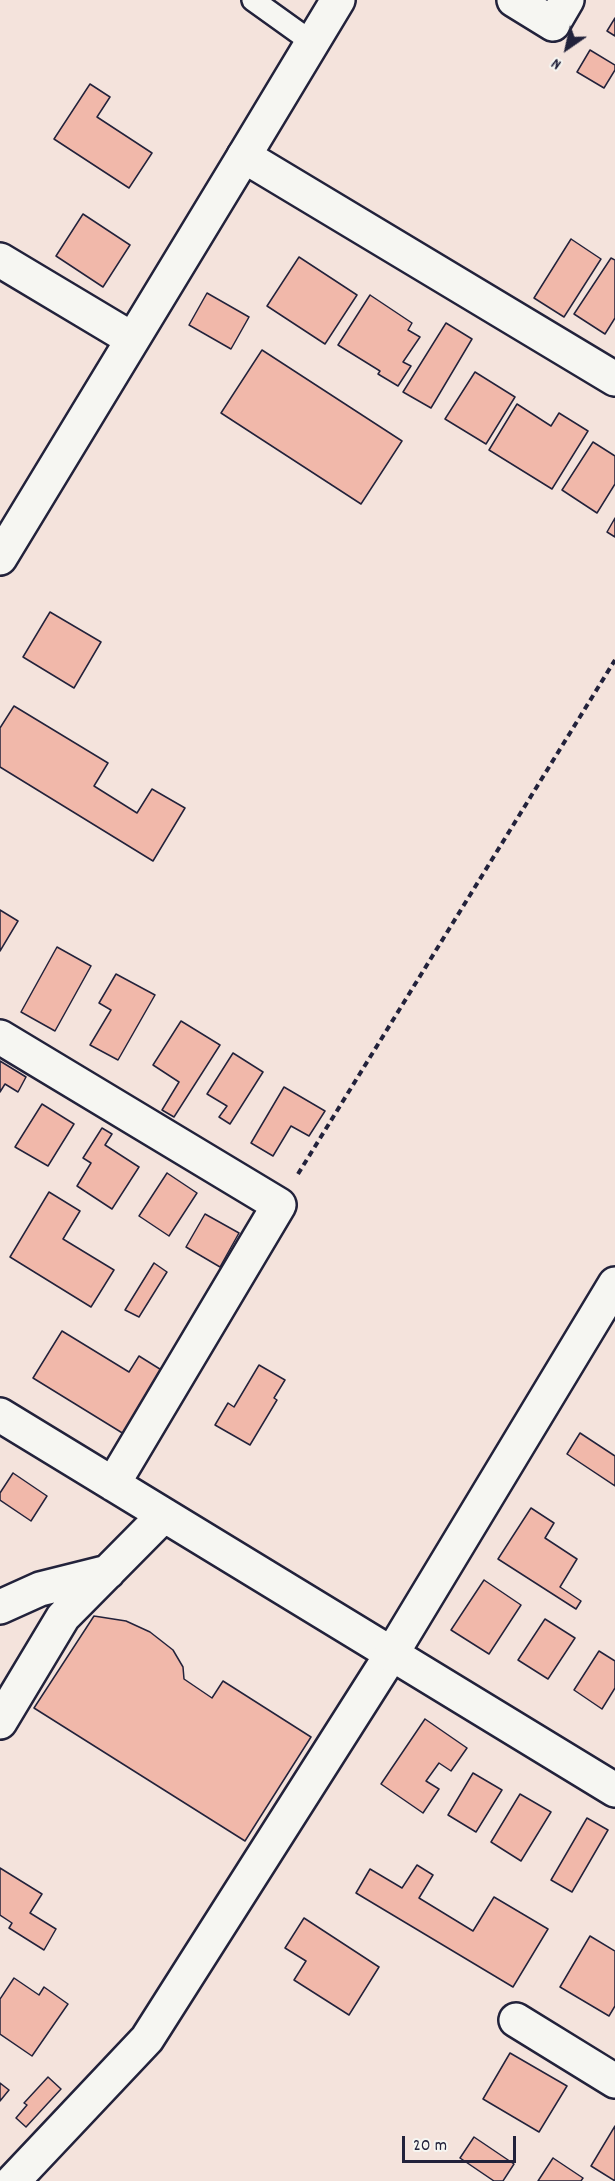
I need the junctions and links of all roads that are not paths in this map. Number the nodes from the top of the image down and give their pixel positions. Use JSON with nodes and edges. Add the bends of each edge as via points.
{"nodes":[{"id":1,"x":253,"y":0,"type":"edge"},
{"id":2,"x":338,"y":0,"type":"edge"},
{"id":3,"x":514,"y":0,"type":"edge"},
{"id":4,"x":567,"y":0,"type":"edge"},
{"id":5,"x":313,"y":43,"type":"junction"},
{"id":6,"x":244,"y":156,"type":"junction"},
{"id":7,"x":0,"y":260,"type":"edge"},
{"id":8,"x":132,"y":339,"type":"junction"},
{"id":9,"x":615,"y":379,"type":"edge"},
{"id":10,"x":0,"y":558,"type":"edge"},
{"id":11,"x":0,"y":1037,"type":"edge"},
{"id":12,"x":615,"y":1284,"type":"edge"},
{"id":13,"x":0,"y":1415,"type":"edge"},
{"id":14,"x":113,"y":1484,"type":"junction"},
{"id":15,"x":164,"y":1515,"type":"junction"},
{"id":16,"x":108,"y":1572,"type":"junction"},
{"id":17,"x":0,"y":1607,"type":"edge"},
{"id":18,"x":391,"y":1655,"type":"junction"},
{"id":19,"x":0,"y":1722,"type":"edge"},
{"id":20,"x":615,"y":1790,"type":"edge"},
{"id":21,"x":516,"y":2020,"type":"dead end"},
{"id":22,"x":615,"y":2081,"type":"edge"},
{"id":23,"x":13,"y":2181,"type":"edge"}],
"edges":[{"from":1,"to":5,"type":"lane"},
{"from":2,"to":5,"type":"street"},
{"from":3,"to":4,"type":"street","via":[[553,24]]},
{"from":5,"to":6,"type":"street"},
{"from":6,"to":8,"type":"street"},
{"from":6,"to":9,"type":"street"},
{"from":7,"to":8,"type":"street"},
{"from":8,"to":10,"type":"street"},
{"from":11,"to":14,"type":"street","via":[[279,1205]]},
{"from":12,"to":18,"type":"street"},
{"from":13,"to":14,"type":"street"},
{"from":14,"to":15,"type":"street"},
{"from":15,"to":16,"type":"street"},
{"from":15,"to":18,"type":"street"},
{"from":16,"to":17,"type":"street","via":[[40,1589]]},
{"from":16,"to":19,"type":"street","via":[[63,1617]]},
{"from":18,"to":20,"type":"street"},
{"from":18,"to":23,"type":"street","via":[[147,2039]]},
{"from":21,"to":22,"type":"street"}]}
